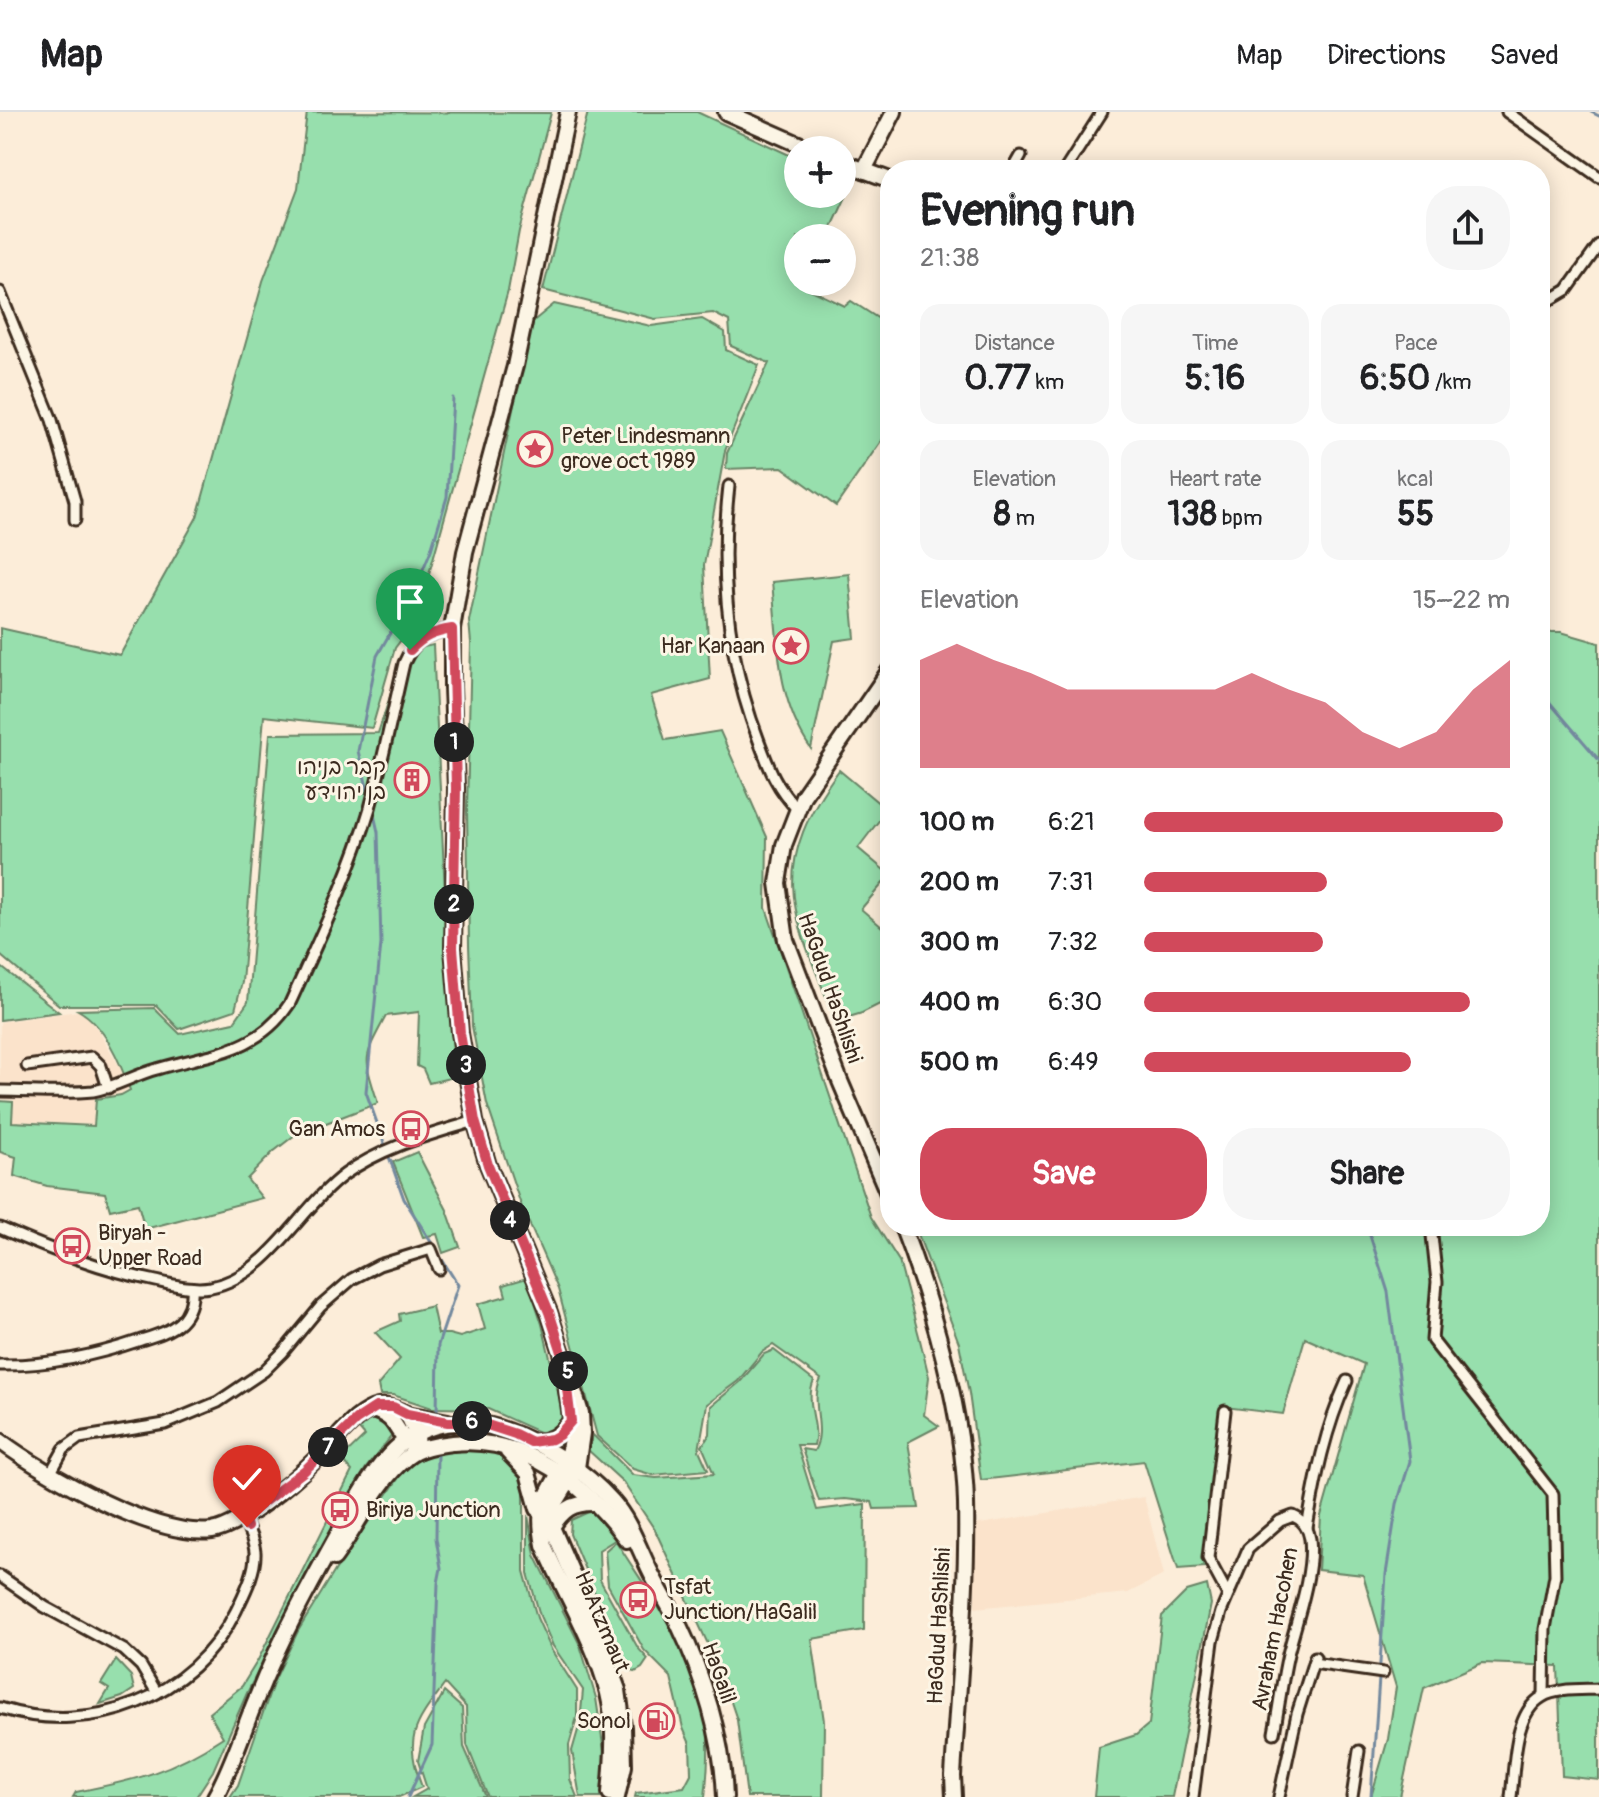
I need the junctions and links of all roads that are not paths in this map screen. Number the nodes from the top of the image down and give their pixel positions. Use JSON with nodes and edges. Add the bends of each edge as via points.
{"nodes":[{"id":1,"x":726,"y":112,"type":"edge"},
{"id":2,"x":894,"y":112,"type":"edge"},
{"id":3,"x":1102,"y":112,"type":"edge"},
{"id":4,"x":1507,"y":112,"type":"edge"},
{"id":5,"x":568,"y":113,"type":"edge"},
{"id":6,"x":784,"y":138,"type":"edge"},
{"id":7,"x":1021,"y":156,"type":"dead end"},
{"id":8,"x":1019,"y":160,"type":"edge"},
{"id":9,"x":1071,"y":160,"type":"edge"},
{"id":10,"x":856,"y":167,"type":"edge"},
{"id":11,"x":864,"y":170,"type":"junction"},
{"id":12,"x":880,"y":176,"type":"edge"},
{"id":13,"x":1599,"y":177,"type":"edge"},
{"id":14,"x":1599,"y":245,"type":"edge"},
{"id":15,"x":0,"y":292,"type":"edge"},
{"id":16,"x":1550,"y":300,"type":"edge"},
{"id":17,"x":729,"y":486,"type":"dead end"},
{"id":18,"x":75,"y":520,"type":"dead end"},
{"id":19,"x":452,"y":629,"type":"junction"},
{"id":20,"x":880,"y":684,"type":"edge"},
{"id":21,"x":798,"y":810,"type":"junction"},
{"id":22,"x":27,"y":1066,"type":"dead end"},
{"id":23,"x":108,"y":1088,"type":"junction"},
{"id":24,"x":0,"y":1091,"type":"edge"},
{"id":25,"x":475,"y":1121,"type":"junction"},
{"id":26,"x":880,"y":1161,"type":"edge"},
{"id":27,"x":0,"y":1228,"type":"edge"},
{"id":28,"x":906,"y":1236,"type":"edge"},
{"id":29,"x":1432,"y":1236,"type":"edge"},
{"id":30,"x":439,"y":1269,"type":"dead end"},
{"id":31,"x":192,"y":1288,"type":"junction"},
{"id":32,"x":0,"y":1365,"type":"edge"},
{"id":33,"x":569,"y":1374,"type":"junction"},
{"id":34,"x":1347,"y":1381,"type":"dead end"},
{"id":35,"x":369,"y":1410,"type":"junction"},
{"id":36,"x":1225,"y":1411,"type":"dead end"},
{"id":37,"x":407,"y":1414,"type":"junction"},
{"id":38,"x":571,"y":1421,"type":"junction"},
{"id":39,"x":448,"y":1422,"type":"junction"},
{"id":40,"x":411,"y":1438,"type":"junction"},
{"id":41,"x":0,"y":1441,"type":"edge"},
{"id":42,"x":531,"y":1442,"type":"junction"},
{"id":43,"x":502,"y":1446,"type":"junction"},
{"id":44,"x":418,"y":1450,"type":"junction"},
{"id":45,"x":568,"y":1470,"type":"junction"},
{"id":46,"x":50,"y":1474,"type":"junction"},
{"id":47,"x":593,"y":1503,"type":"junction"},
{"id":48,"x":244,"y":1517,"type":"junction"},
{"id":49,"x":540,"y":1517,"type":"junction"},
{"id":50,"x":552,"y":1527,"type":"junction"},
{"id":51,"x":1307,"y":1528,"type":"junction"},
{"id":52,"x":650,"y":1570,"type":"junction"},
{"id":53,"x":0,"y":1576,"type":"edge"},
{"id":54,"x":308,"y":1594,"type":"junction"},
{"id":55,"x":1228,"y":1595,"type":"junction"},
{"id":56,"x":1383,"y":1673,"type":"dead end"},
{"id":57,"x":1599,"y":1689,"type":"edge"},
{"id":58,"x":157,"y":1693,"type":"junction"},
{"id":59,"x":1544,"y":1695,"type":"junction"},
{"id":60,"x":0,"y":1708,"type":"edge"},
{"id":61,"x":1274,"y":1733,"type":"dead end"},
{"id":62,"x":1359,"y":1751,"type":"dead end"},
{"id":63,"x":215,"y":1797,"type":"edge"},
{"id":64,"x":610,"y":1797,"type":"edge"},
{"id":65,"x":617,"y":1797,"type":"edge"},
{"id":66,"x":725,"y":1797,"type":"edge"},
{"id":67,"x":954,"y":1797,"type":"edge"},
{"id":68,"x":1193,"y":1797,"type":"edge"},
{"id":69,"x":1279,"y":1797,"type":"edge"},
{"id":70,"x":1352,"y":1797,"type":"edge"},
{"id":71,"x":1511,"y":1797,"type":"edge"}],
"edges":[{"from":1,"to":6,"type":"main road"},
{"from":2,"to":11,"type":"main road"},
{"from":3,"to":9,"type":"street"},
{"from":4,"to":13,"type":"street"},
{"from":5,"to":19,"type":"main road","via":[[515,366],[465,552]]},
{"from":7,"to":8,"type":"street"},
{"from":10,"to":11,"type":"main road"},
{"from":11,"to":12,"type":"main road"},
{"from":14,"to":16,"type":"street","via":[[1567,290]]},
{"from":15,"to":18,"type":"street","via":[[52,420],[75,501]]},
{"from":17,"to":21,"type":"street","via":[[725,556],[736,671],[775,783]]},
{"from":19,"to":23,"type":"street","via":[[419,640],[404,663],[359,841],[281,1017],[235,1049],[156,1069]]},
{"from":19,"to":25,"type":"main road","via":[[453,948]]},
{"from":20,"to":21,"type":"main road","name":"HaGdud HaShlishi","via":[[819,770]]},
{"from":21,"to":26,"type":"main road","name":"HaGdud HaShlishi","via":[[780,861],[786,940]]},
{"from":22,"to":23,"type":"street","via":[[92,1057]]},
{"from":23,"to":24,"type":"street"},
{"from":25,"to":31,"type":"street","via":[[368,1159],[330,1186],[252,1268],[219,1285]]},
{"from":25,"to":33,"type":"main road"},
{"from":27,"to":31,"type":"street","via":[[113,1271]]},
{"from":28,"to":67,"type":"main road","name":"HaGdud HaShlishi","via":[[941,1354],[964,1476]]},
{"from":29,"to":59,"type":"street","via":[[1437,1282],[1432,1340],[1553,1494],[1555,1575],[1545,1629]]},
{"from":30,"to":46,"type":"street","via":[[431,1249],[365,1271],[329,1298],[283,1352],[242,1387],[165,1424],[79,1438],[64,1449]]},
{"from":31,"to":32,"type":"street","via":[[187,1314],[162,1333],[72,1360]]},
{"from":33,"to":38,"type":"main road"},
{"from":33,"to":45,"type":"main road","via":[[582,1433]]},
{"from":34,"to":51,"type":"street","via":[[1328,1425]]},
{"from":35,"to":37,"type":"main road","via":[[393,1407]]},
{"from":35,"to":40,"type":"main road","via":[[386,1414]]},
{"from":35,"to":48,"type":"main road","via":[[304,1471]]},
{"from":36,"to":55,"type":"street","via":[[1208,1558]]},
{"from":37,"to":39,"type":"main road"},
{"from":37,"to":40,"type":"main road"},
{"from":38,"to":42,"type":"main road","via":[[552,1439]]},
{"from":38,"to":45,"type":"main road"},
{"from":39,"to":40,"type":"main road"},
{"from":39,"to":42,"type":"main road","via":[[478,1422]]},
{"from":40,"to":44,"type":"main road"},
{"from":40,"to":54,"type":"main road","via":[[364,1488]]},
{"from":41,"to":46,"type":"main road"},
{"from":42,"to":45,"type":"main road"},
{"from":43,"to":44,"type":"main road","via":[[462,1442]]},
{"from":43,"to":45,"type":"main road"},
{"from":43,"to":49,"type":"main road","name":"HaAtzmaut","via":[[528,1473]]},
{"from":44,"to":54,"type":"main road","via":[[384,1484]]},
{"from":45,"to":47,"type":"main road","name":"HaGalil"},
{"from":45,"to":49,"type":"main road","via":[[546,1492]]},
{"from":45,"to":50,"type":"main road"},
{"from":45,"to":52,"type":"main road","name":"HaGalil","via":[[615,1503]]},
{"from":46,"to":48,"type":"main road","via":[[128,1512],[179,1529],[215,1530]]},
{"from":47,"to":50,"type":"main road","via":[[564,1510]]},
{"from":47,"to":52,"type":"main road","name":"HaGalil","via":[[607,1513]]},
{"from":48,"to":58,"type":"street","via":[[255,1556],[239,1603],[199,1662]]},
{"from":49,"to":64,"type":"main road","name":"HaAtzmaut","via":[[544,1545],[608,1693],[613,1740]]},
{"from":50,"to":65,"type":"main road","name":"HaAtzmaut","via":[[618,1690],[624,1766]]},
{"from":51,"to":55,"type":"street","name":"Avraham Hacohen","via":[[1293,1516],[1261,1535],[1248,1549]]},
{"from":51,"to":61,"type":"street","name":"Avraham Hacohen","via":[[1307,1569]]},
{"from":52,"to":66,"type":"main road","name":"HaGalil","via":[[700,1674]]},
{"from":53,"to":58,"type":"street","via":[[124,1650]]},
{"from":54,"to":63,"type":"main road"},
{"from":55,"to":68,"type":"street","name":"Avraham Hacohen","via":[[1213,1641]]},
{"from":56,"to":69,"type":"street","via":[[1314,1660]]},
{"from":57,"to":59,"type":"street"},
{"from":58,"to":60,"type":"street","via":[[87,1717],[40,1718]]},
{"from":59,"to":71,"type":"street","via":[[1521,1722]]},
{"from":62,"to":70,"type":"street"}]}
